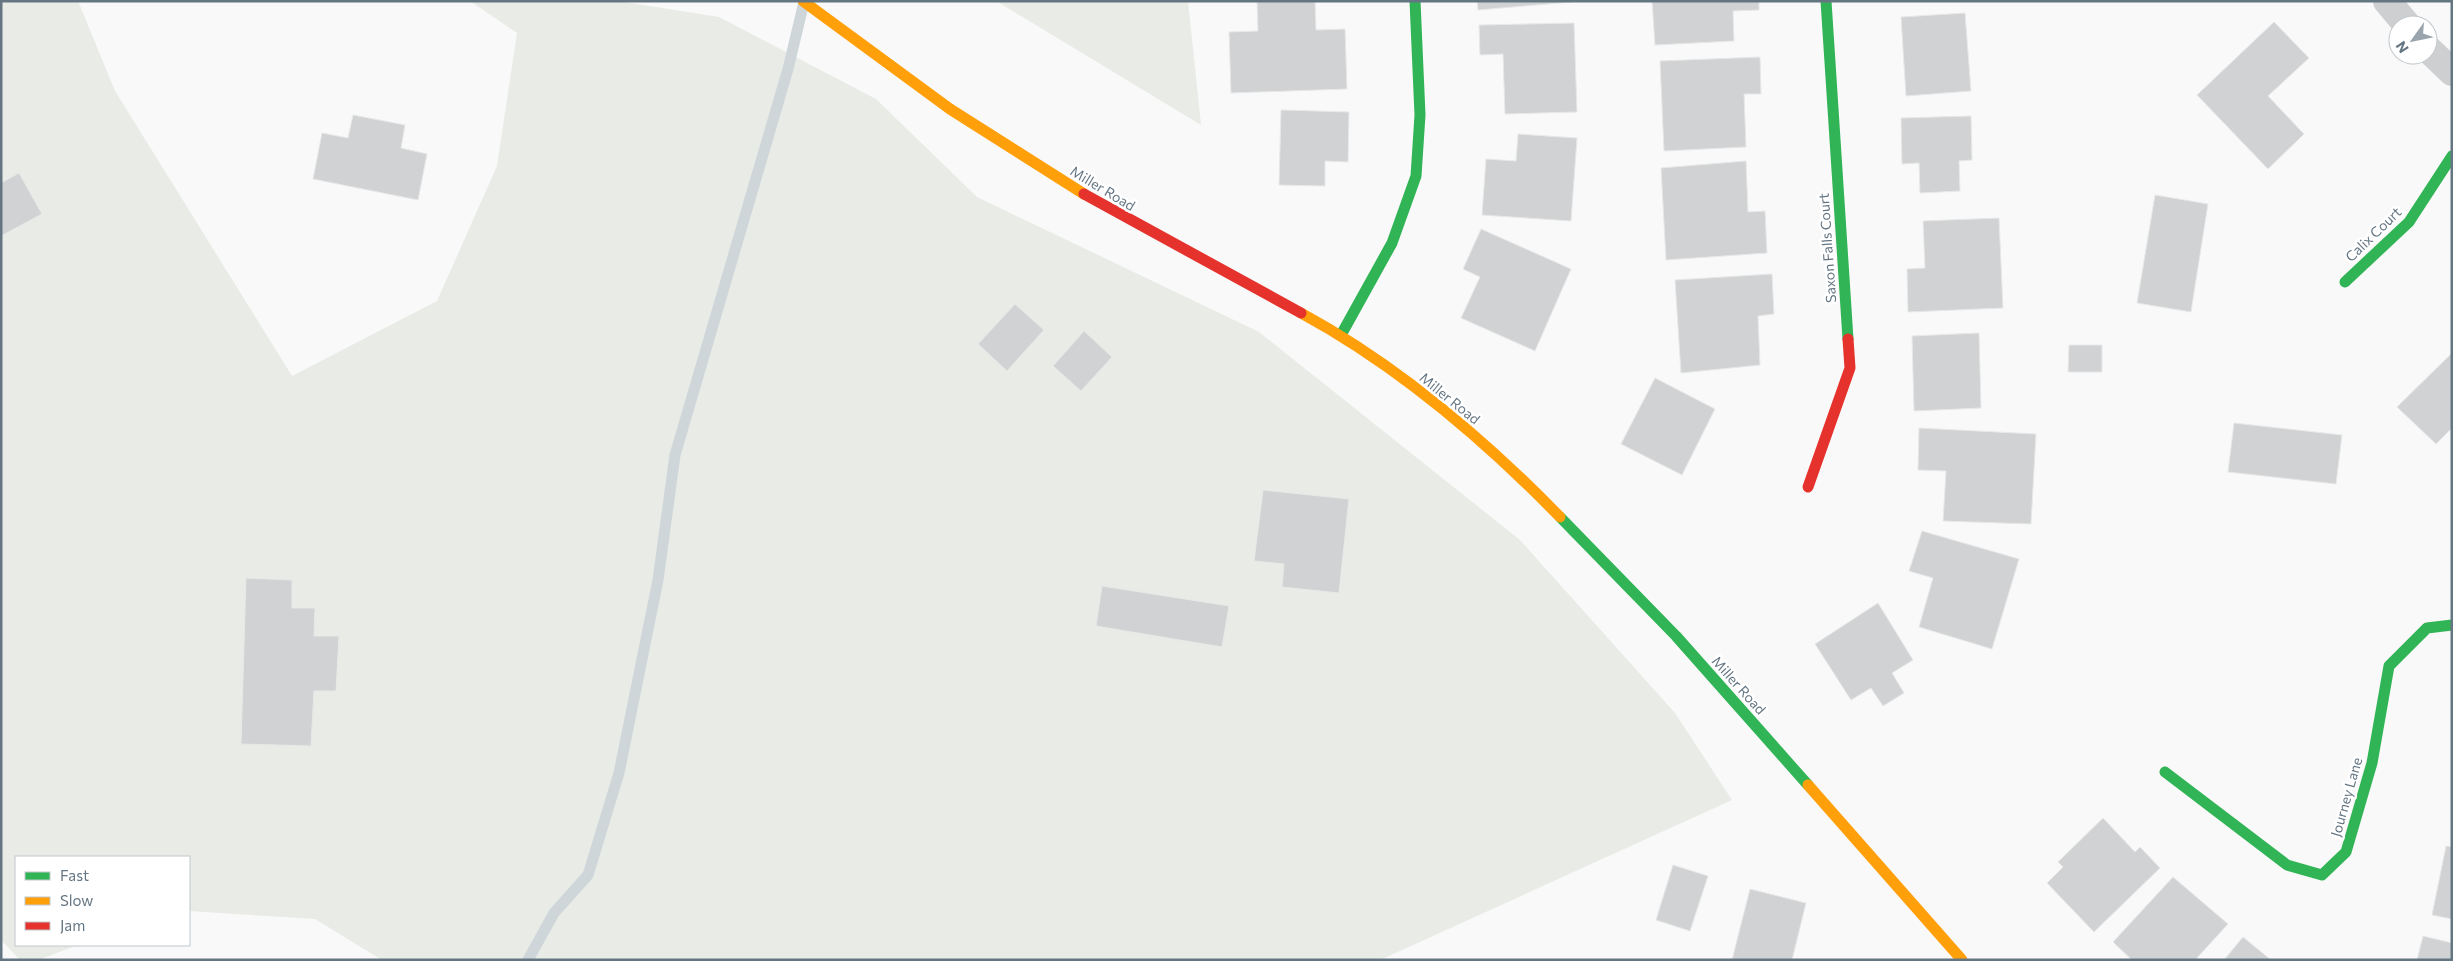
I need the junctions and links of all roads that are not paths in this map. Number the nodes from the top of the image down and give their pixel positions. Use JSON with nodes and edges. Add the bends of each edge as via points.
{"nodes":[{"id":1,"x":803,"y":1,"type":"edge"},
{"id":2,"x":1416,"y":1,"type":"edge"},
{"id":3,"x":1826,"y":1,"type":"edge"},
{"id":4,"x":2387,"y":1,"type":"edge"},
{"id":5,"x":2399,"y":15,"type":"edge"},
{"id":6,"x":2438,"y":59,"type":"edge"},
{"id":7,"x":2452,"y":72,"type":"edge"},
{"id":8,"x":2452,"y":156,"type":"edge"},
{"id":9,"x":2345,"y":282,"type":"dead end"},
{"id":10,"x":1341,"y":335,"type":"junction"},
{"id":11,"x":1808,"y":487,"type":"dead end"},
{"id":12,"x":2452,"y":625,"type":"edge"},
{"id":13,"x":2165,"y":772,"type":"dead end"},
{"id":14,"x":1956,"y":958,"type":"edge"}],
"edges":[{"from":1,"to":10,"type":"street","name":"Miller Road","via":[[950,108],[1097,203]]},
{"from":2,"to":10,"type":"street","via":[[1420,115],[1416,176],[1392,243]]},
{"from":3,"to":11,"type":"street","name":"Saxon Falls Court","via":[[1850,368]]},
{"from":4,"to":5,"type":"street"},
{"from":6,"to":7,"type":"street"},
{"from":8,"to":9,"type":"street","name":"Calix Court","via":[[2409,222]]},
{"from":10,"to":14,"type":"street","name":"Miller Road","via":[[1444,410],[1530,486],[1676,636]]},
{"from":12,"to":13,"type":"street","name":"Journey Lane","via":[[2427,628],[2389,666],[2372,763],[2346,852],[2322,875],[2287,865]]}]}
